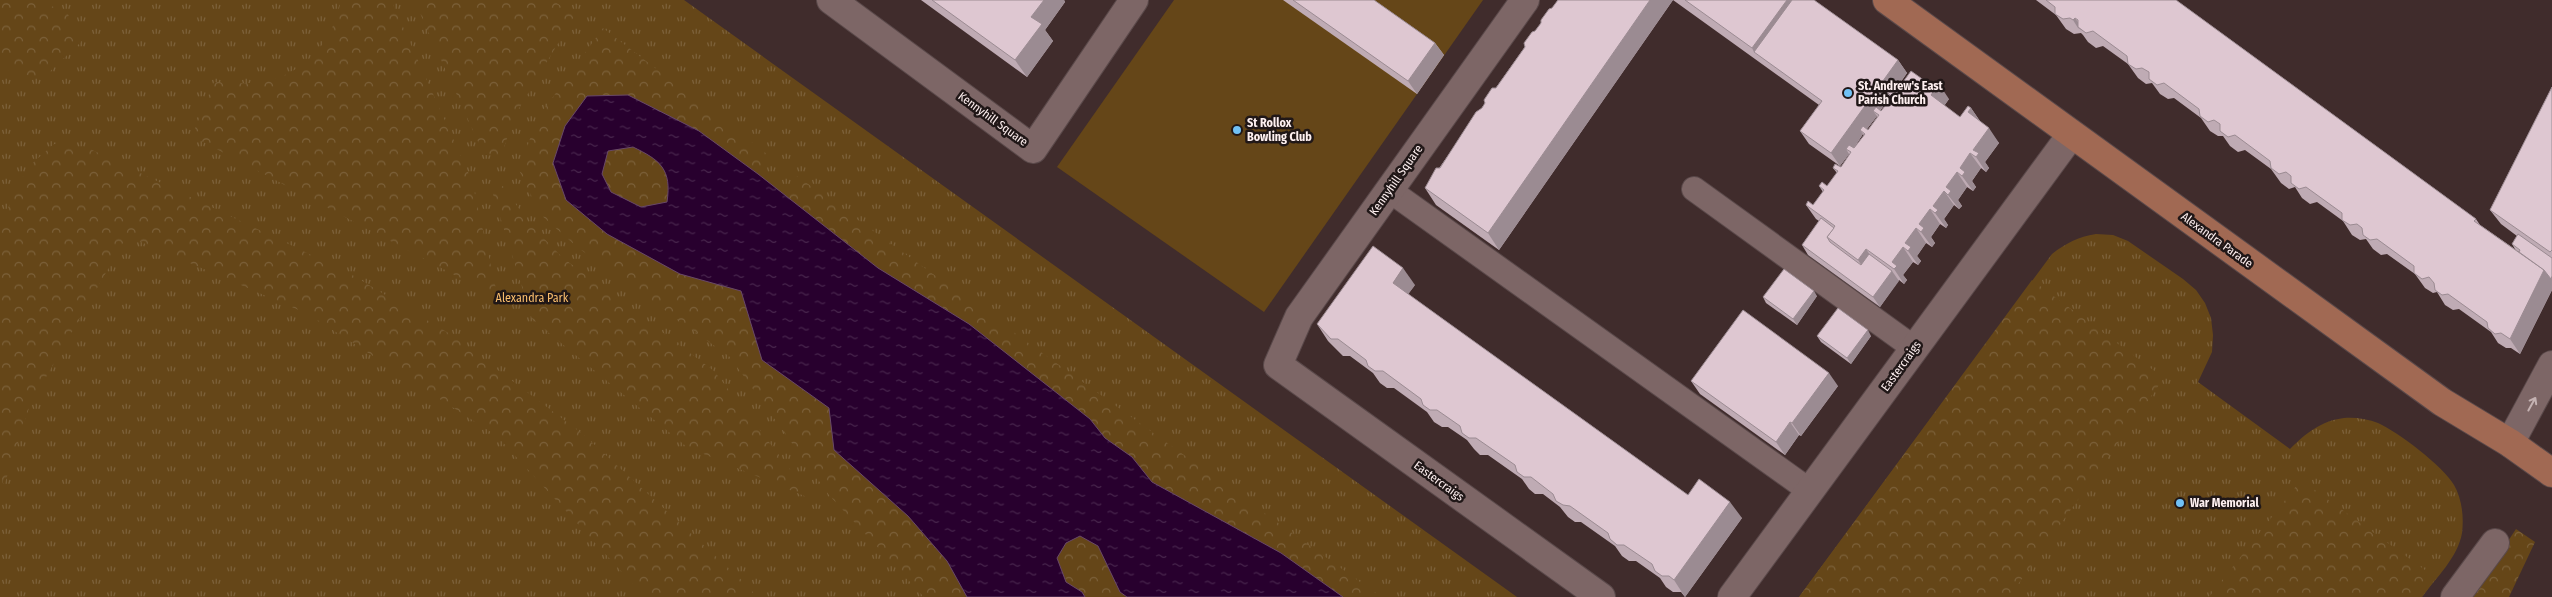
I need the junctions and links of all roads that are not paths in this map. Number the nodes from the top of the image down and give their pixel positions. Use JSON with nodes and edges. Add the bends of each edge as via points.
{"nodes":[{"id":1,"x":831,"y":0,"type":"edge"},
{"id":2,"x":1134,"y":0,"type":"edge"},
{"id":3,"x":1525,"y":0,"type":"edge"},
{"id":4,"x":1887,"y":0,"type":"edge"},
{"id":5,"x":2071,"y":135,"type":"junction"},
{"id":6,"x":1694,"y":188,"type":"dead end"},
{"id":7,"x":1389,"y":190,"type":"junction"},
{"id":8,"x":1914,"y":348,"type":"junction"},
{"id":9,"x":1278,"y":365,"type":"joint"},
{"id":10,"x":2552,"y":365,"type":"edge"},
{"id":11,"x":2510,"y":443,"type":"junction"},
{"id":12,"x":2552,"y":473,"type":"edge"},
{"id":13,"x":1810,"y":491,"type":"junction"},
{"id":14,"x":2494,"y":543,"type":"dead end"},
{"id":15,"x":1601,"y":597,"type":"edge"},
{"id":16,"x":1732,"y":597,"type":"edge"},
{"id":17,"x":2455,"y":597,"type":"edge"}],
"edges":[{"from":1,"to":2,"type":"street","name":"Kennyhill Square","via":[[1033,149]]},
{"from":3,"to":7,"type":"street","name":"Kennyhill Square"},
{"from":4,"to":5,"type":"main road","name":"Alexandra Parade"},
{"from":5,"to":8,"type":"street","name":"Eastercraigs"},
{"from":5,"to":11,"type":"main road","name":"Alexandra Parade","via":[[2442,402]]},
{"from":6,"to":8,"type":"lane"},
{"from":7,"to":9,"type":"street","name":"Kennyhill Square","via":[[1299,318]]},
{"from":7,"to":13,"type":"lane"},
{"from":8,"to":13,"type":"street","name":"Eastercraigs"},
{"from":9,"to":15,"type":"street","name":"Eastercraigs"},
{"from":11,"to":10,"type":"street","one_way":true},
{"from":11,"to":12,"type":"main road","name":"Alexandra Parade"},
{"from":13,"to":16,"type":"street","name":"Eastercraigs"},
{"from":14,"to":17,"type":"street"}]}
